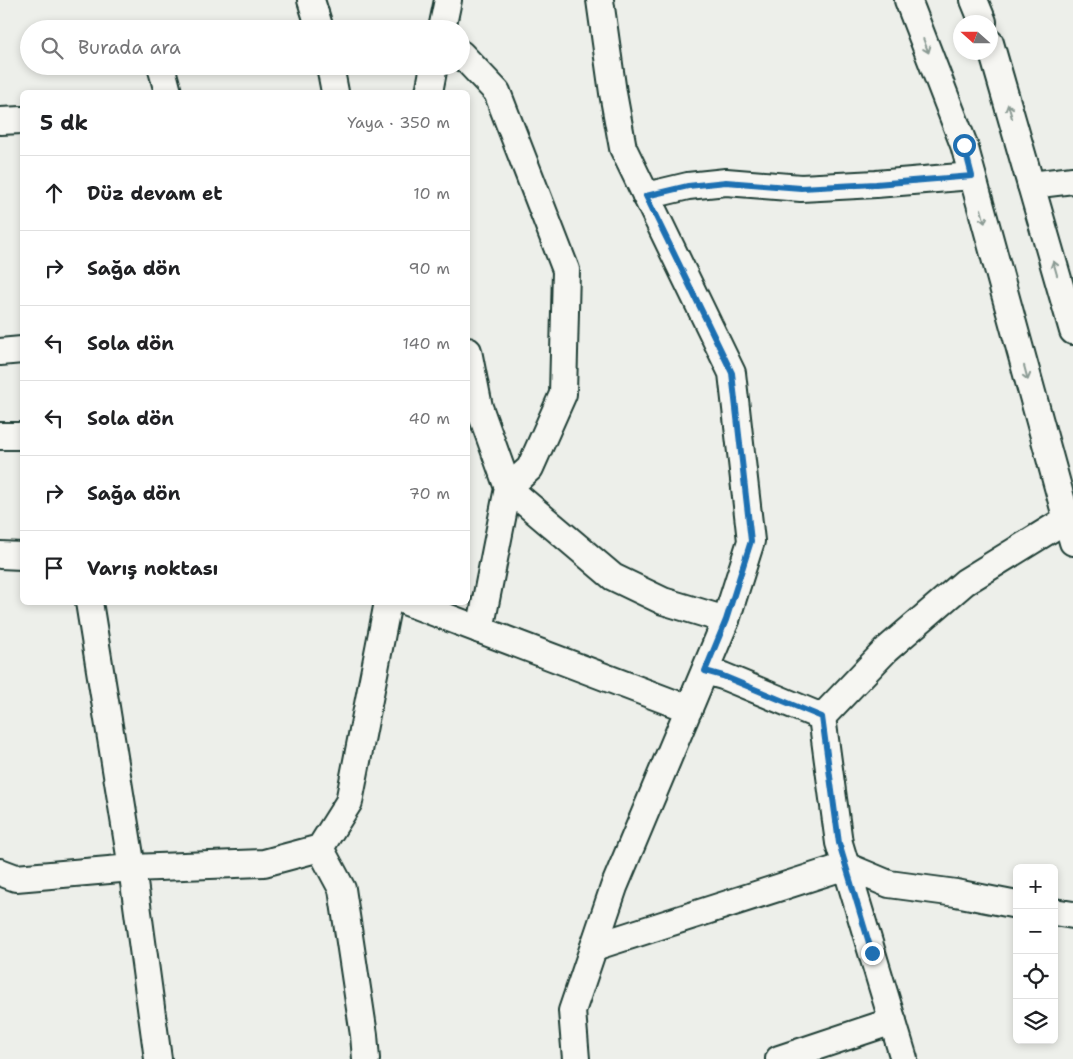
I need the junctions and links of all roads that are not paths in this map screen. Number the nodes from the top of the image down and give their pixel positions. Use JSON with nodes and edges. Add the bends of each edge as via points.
{"nodes":[{"id":1,"x":311,"y":0,"type":"edge"},
{"id":2,"x":448,"y":0,"type":"edge"},
{"id":3,"x":600,"y":0,"type":"edge"},
{"id":4,"x":908,"y":0,"type":"edge"},
{"id":5,"x":974,"y":0,"type":"edge"},
{"id":6,"x":980,"y":15,"type":"edge"},
{"id":7,"x":317,"y":20,"type":"edge"},
{"id":8,"x":444,"y":20,"type":"edge"},
{"id":9,"x":995,"y":60,"type":"edge"},
{"id":10,"x":470,"y":64,"type":"edge"},
{"id":11,"x":163,"y":75,"type":"edge"},
{"id":12,"x":332,"y":75,"type":"edge"},
{"id":13,"x":432,"y":75,"type":"edge"},
{"id":14,"x":167,"y":90,"type":"edge"},
{"id":15,"x":335,"y":90,"type":"edge"},
{"id":16,"x":429,"y":90,"type":"edge"},
{"id":17,"x":0,"y":120,"type":"edge"},
{"id":18,"x":20,"y":120,"type":"edge"},
{"id":19,"x":972,"y":176,"type":"junction"},
{"id":20,"x":1073,"y":180,"type":"edge"},
{"id":21,"x":1031,"y":186,"type":"junction"},
{"id":22,"x":646,"y":196,"type":"junction"},
{"id":23,"x":1073,"y":331,"type":"edge"},
{"id":24,"x":20,"y":350,"type":"edge"},
{"id":25,"x":0,"y":352,"type":"edge"},
{"id":26,"x":470,"y":361,"type":"edge"},
{"id":27,"x":0,"y":436,"type":"edge"},
{"id":28,"x":20,"y":436,"type":"edge"},
{"id":29,"x":508,"y":488,"type":"junction"},
{"id":30,"x":1070,"y":531,"type":"edge"},
{"id":31,"x":0,"y":555,"type":"edge"},
{"id":32,"x":20,"y":556,"type":"edge"},
{"id":33,"x":89,"y":605,"type":"edge"},
{"id":34,"x":387,"y":605,"type":"edge"},
{"id":35,"x":415,"y":605,"type":"edge"},
{"id":36,"x":726,"y":620,"type":"junction"},
{"id":37,"x":480,"y":630,"type":"junction"},
{"id":38,"x":705,"y":671,"type":"junction"},
{"id":39,"x":689,"y":708,"type":"junction"},
{"id":40,"x":822,"y":717,"type":"junction"},
{"id":41,"x":320,"y":848,"type":"junction"},
{"id":42,"x":846,"y":866,"type":"junction"},
{"id":43,"x":132,"y":868,"type":"junction"},
{"id":44,"x":0,"y":872,"type":"edge"},
{"id":45,"x":1013,"y":904,"type":"edge"},
{"id":46,"x":1058,"y":913,"type":"edge"},
{"id":47,"x":1073,"y":915,"type":"edge"},
{"id":48,"x":594,"y":947,"type":"junction"},
{"id":49,"x":893,"y":1021,"type":"junction"},
{"id":50,"x":158,"y":1059,"type":"edge"},
{"id":51,"x":366,"y":1059,"type":"edge"},
{"id":52,"x":576,"y":1059,"type":"edge"},
{"id":53,"x":779,"y":1059,"type":"edge"},
{"id":54,"x":904,"y":1059,"type":"edge"}],
"edges":[{"from":1,"to":7,"type":"street"},
{"from":2,"to":8,"type":"street"},
{"from":3,"to":22,"type":"street","via":[[623,148]]},
{"from":4,"to":19,"type":"street","one_way":true,"via":[[964,145]]},
{"from":5,"to":6,"type":"street"},
{"from":21,"to":9,"type":"street","one_way":true},
{"from":10,"to":29,"type":"street","via":[[497,92],[566,270],[562,394],[530,468]]},
{"from":11,"to":14,"type":"street"},
{"from":12,"to":15,"type":"street"},
{"from":13,"to":16,"type":"street"},
{"from":17,"to":18,"type":"street"},
{"from":19,"to":22,"type":"street","via":[[801,188],[726,182],[688,186]]},
{"from":19,"to":30,"type":"street","one_way":true},
{"from":20,"to":21,"type":"street"},
{"from":23,"to":21,"type":"street","one_way":true},
{"from":22,"to":36,"type":"street","via":[[732,373],[751,541]]},
{"from":24,"to":25,"type":"street"},
{"from":26,"to":29,"type":"street","via":[[479,407]]},
{"from":27,"to":28,"type":"street"},
{"from":29,"to":36,"type":"street","via":[[613,577],[663,601]]},
{"from":29,"to":37,"type":"street"},
{"from":30,"to":40,"type":"street","via":[[965,582],[886,650]]},
{"from":31,"to":32,"type":"street"},
{"from":33,"to":43,"type":"street"},
{"from":34,"to":41,"type":"street","via":[[350,802]]},
{"from":35,"to":37,"type":"street"},
{"from":36,"to":38,"type":"street"},
{"from":37,"to":39,"type":"street"},
{"from":38,"to":39,"type":"street"},
{"from":38,"to":40,"type":"street"},
{"from":39,"to":48,"type":"street","via":[[614,887]]},
{"from":40,"to":42,"type":"street","via":[[839,843]]},
{"from":41,"to":43,"type":"street","via":[[264,863]]},
{"from":41,"to":51,"type":"street","via":[[342,889]]},
{"from":42,"to":45,"type":"street","via":[[889,884]]},
{"from":42,"to":48,"type":"street"},
{"from":42,"to":49,"type":"street"},
{"from":43,"to":44,"type":"street","via":[[16,878]]},
{"from":43,"to":50,"type":"street"},
{"from":46,"to":47,"type":"street"},
{"from":48,"to":52,"type":"street","via":[[572,1012]]},
{"from":49,"to":53,"type":"street"},
{"from":49,"to":54,"type":"street"}]}
